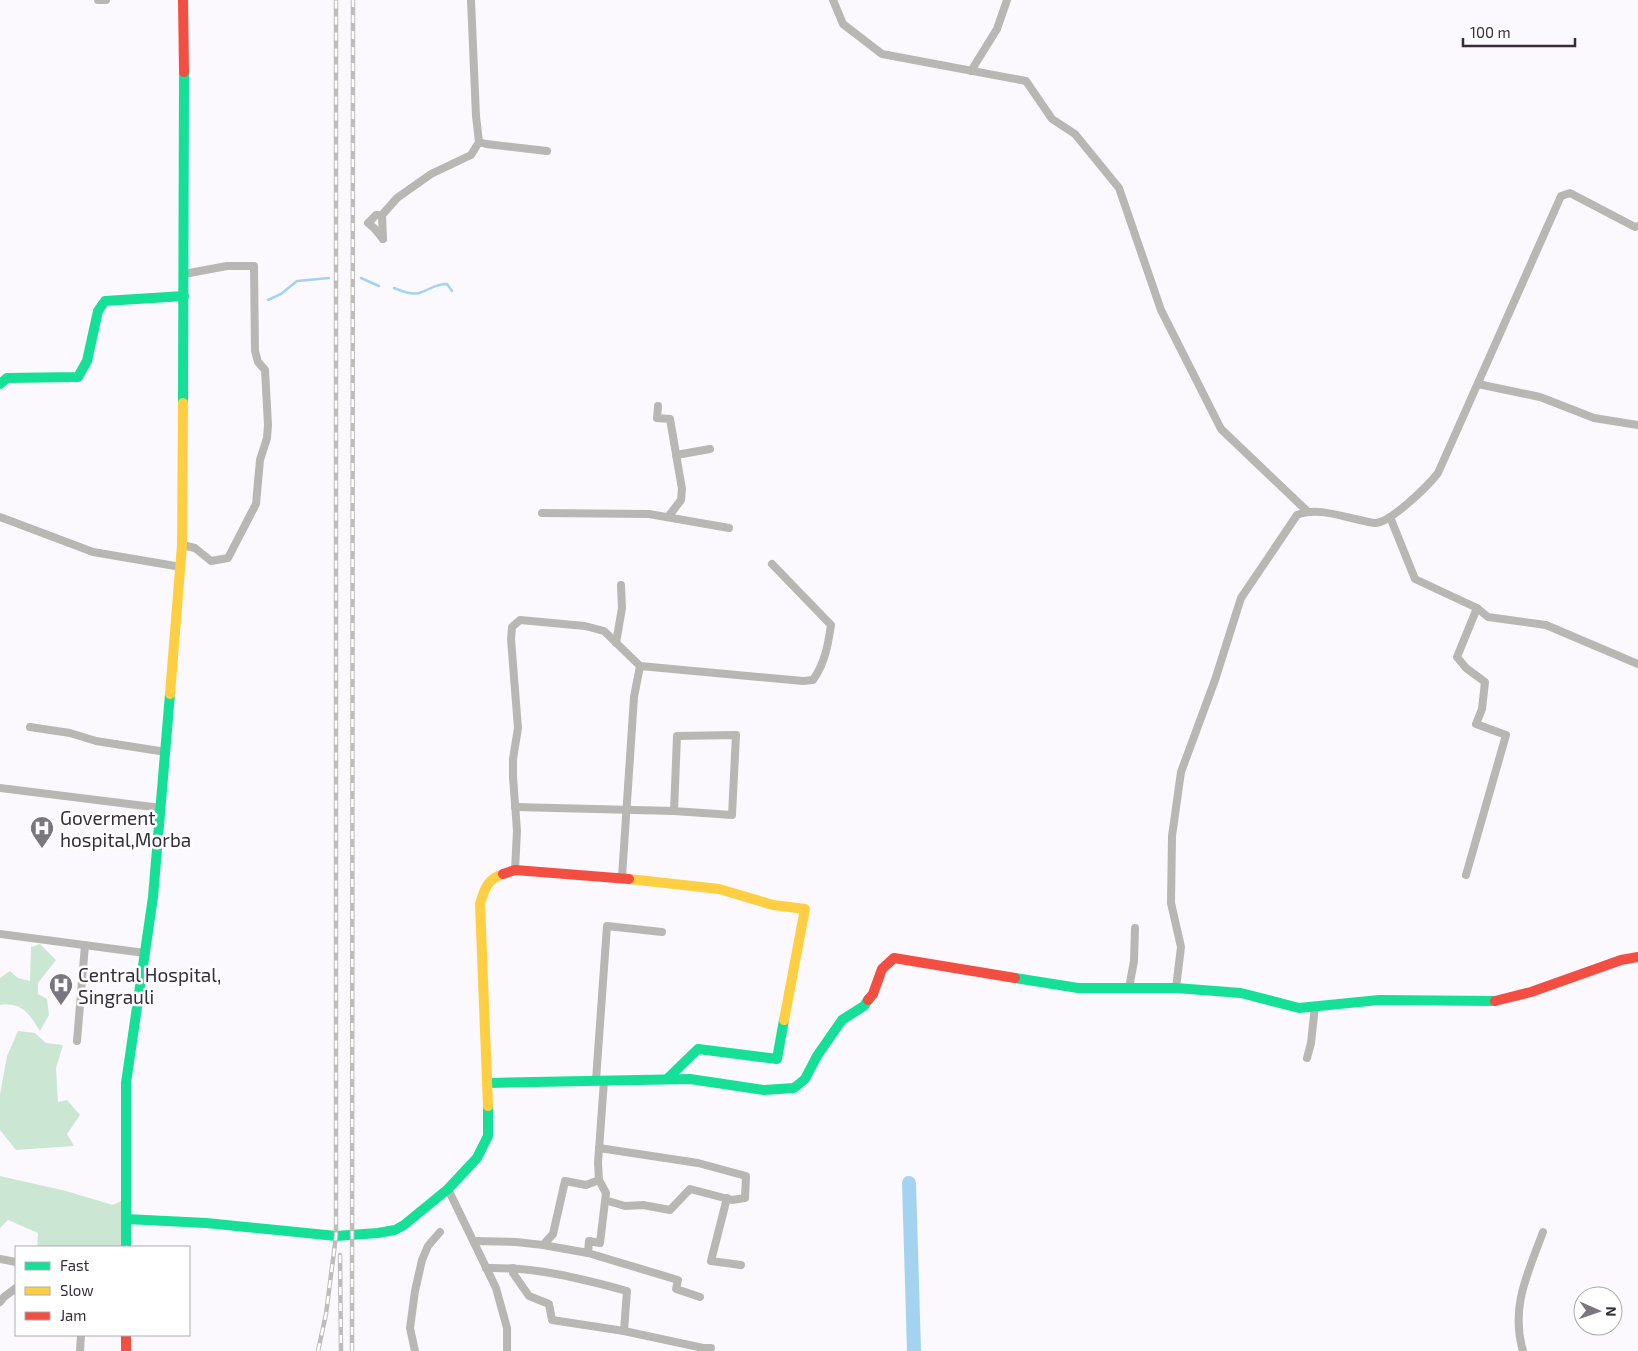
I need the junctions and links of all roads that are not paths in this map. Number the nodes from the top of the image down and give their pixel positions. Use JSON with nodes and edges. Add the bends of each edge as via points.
{"nodes":[{"id":1,"x":98,"y":0,"type":"edge"},
{"id":2,"x":106,"y":0,"type":"edge"},
{"id":3,"x":183,"y":0,"type":"edge"},
{"id":4,"x":471,"y":0,"type":"edge"},
{"id":5,"x":833,"y":0,"type":"edge"},
{"id":6,"x":1007,"y":0,"type":"edge"},
{"id":7,"x":971,"y":71,"type":"junction"},
{"id":8,"x":479,"y":142,"type":"junction"},
{"id":9,"x":547,"y":151,"type":"dead end"},
{"id":10,"x":382,"y":215,"type":"dead end"},
{"id":11,"x":1638,"y":226,"type":"edge"},
{"id":12,"x":184,"y":274,"type":"junction"},
{"id":13,"x":184,"y":296,"type":"junction"},
{"id":14,"x":0,"y":384,"type":"edge"},
{"id":15,"x":1478,"y":384,"type":"junction"},
{"id":16,"x":658,"y":406,"type":"dead end"},
{"id":17,"x":1638,"y":425,"type":"edge"},
{"id":18,"x":710,"y":449,"type":"dead end"},
{"id":19,"x":676,"y":455,"type":"junction"},
{"id":20,"x":1307,"y":511,"type":"junction"},
{"id":21,"x":542,"y":513,"type":"dead end"},
{"id":22,"x":668,"y":517,"type":"junction"},
{"id":23,"x":1390,"y":517,"type":"junction"},
{"id":24,"x":0,"y":518,"type":"edge"},
{"id":25,"x":729,"y":528,"type":"dead end"},
{"id":26,"x":182,"y":544,"type":"junction"},
{"id":27,"x":772,"y":564,"type":"dead end"},
{"id":28,"x":180,"y":566,"type":"junction"},
{"id":29,"x":621,"y":585,"type":"dead end"},
{"id":30,"x":1476,"y":608,"type":"junction"},
{"id":31,"x":616,"y":643,"type":"junction"},
{"id":32,"x":1638,"y":664,"type":"edge"},
{"id":33,"x":640,"y":666,"type":"junction"},
{"id":34,"x":30,"y":727,"type":"dead end"},
{"id":35,"x":166,"y":752,"type":"junction"},
{"id":36,"x":0,"y":788,"type":"edge"},
{"id":37,"x":515,"y":807,"type":"junction"},
{"id":38,"x":161,"y":808,"type":"junction"},
{"id":39,"x":626,"y":810,"type":"junction"},
{"id":40,"x":674,"y":811,"type":"junction"},
{"id":41,"x":515,"y":870,"type":"junction"},
{"id":42,"x":1466,"y":875,"type":"dead end"},
{"id":43,"x":622,"y":878,"type":"junction"},
{"id":44,"x":1135,"y":928,"type":"dead end"},
{"id":45,"x":662,"y":932,"type":"dead end"},
{"id":46,"x":0,"y":934,"type":"edge"},
{"id":47,"x":85,"y":945,"type":"junction"},
{"id":48,"x":146,"y":953,"type":"junction"},
{"id":49,"x":1638,"y":957,"type":"edge"},
{"id":50,"x":1129,"y":988,"type":"junction"},
{"id":51,"x":1176,"y":988,"type":"junction"},
{"id":52,"x":1315,"y":1006,"type":"junction"},
{"id":53,"x":77,"y":1040,"type":"dead end"},
{"id":54,"x":1307,"y":1058,"type":"dead end"},
{"id":55,"x":667,"y":1079,"type":"junction"},
{"id":56,"x":600,"y":1080,"type":"junction"},
{"id":57,"x":488,"y":1083,"type":"junction"},
{"id":58,"x":599,"y":1148,"type":"junction"},
{"id":59,"x":600,"y":1180,"type":"junction"},
{"id":60,"x":448,"y":1189,"type":"junction"},
{"id":61,"x":727,"y":1198,"type":"junction"},
{"id":62,"x":608,"y":1201,"type":"dead end"},
{"id":63,"x":126,"y":1219,"type":"junction"},
{"id":64,"x":440,"y":1232,"type":"dead end"},
{"id":65,"x":1543,"y":1232,"type":"dead end"},
{"id":66,"x":474,"y":1241,"type":"junction"},
{"id":67,"x":543,"y":1245,"type":"junction"},
{"id":68,"x":126,"y":1246,"type":"edge"},
{"id":69,"x":588,"y":1253,"type":"junction"},
{"id":70,"x":0,"y":1259,"type":"edge"},
{"id":71,"x":15,"y":1262,"type":"edge"},
{"id":72,"x":741,"y":1266,"type":"dead end"},
{"id":73,"x":486,"y":1268,"type":"junction"},
{"id":74,"x":514,"y":1268,"type":"junction"},
{"id":75,"x":15,"y":1289,"type":"edge"},
{"id":76,"x":700,"y":1297,"type":"dead end"},
{"id":77,"x":0,"y":1302,"type":"edge"},
{"id":78,"x":624,"y":1331,"type":"junction"},
{"id":79,"x":81,"y":1336,"type":"edge"},
{"id":80,"x":126,"y":1336,"type":"edge"},
{"id":81,"x":691,"y":1348,"type":"edge"},
{"id":82,"x":711,"y":1348,"type":"dead end"},
{"id":83,"x":80,"y":1351,"type":"edge"},
{"id":84,"x":126,"y":1351,"type":"edge"},
{"id":85,"x":415,"y":1351,"type":"edge"},
{"id":86,"x":507,"y":1351,"type":"edge"},
{"id":87,"x":1522,"y":1351,"type":"edge"}],
"edges":[{"from":1,"to":2,"type":"street"},
{"from":3,"to":12,"type":"street"},
{"from":4,"to":8,"type":"street"},
{"from":5,"to":7,"type":"street","via":[[843,24],[882,54]]},
{"from":6,"to":7,"type":"street","via":[[997,29]]},
{"from":7,"to":20,"type":"street","via":[[1026,81],[1052,119],[1075,134],[1119,188],[1161,310],[1221,428]]},
{"from":8,"to":9,"type":"street"},
{"from":8,"to":10,"type":"street","via":[[471,155],[431,174],[396,198]]},
{"from":11,"to":15,"type":"street","via":[[1570,193],[1561,196]]},
{"from":12,"to":13,"type":"street"},
{"from":12,"to":26,"type":"street","via":[[227,266],[254,266],[254,351],[265,370],[268,438],[260,460],[256,504],[228,558],[211,561],[194,548]]},
{"from":13,"to":14,"type":"street","via":[[105,301],[98,311],[87,361],[78,377],[7,378]]},
{"from":13,"to":26,"type":"street"},
{"from":15,"to":17,"type":"street","via":[[1540,397],[1594,418]]},
{"from":15,"to":23,"type":"street","via":[[1438,473]]},
{"from":16,"to":19,"type":"street","via":[[657,418],[670,418]]},
{"from":18,"to":19,"type":"street"},
{"from":19,"to":22,"type":"street","via":[[681,500]]},
{"from":20,"to":23,"type":"street","via":[[1376,523]]},
{"from":20,"to":51,"type":"street","via":[[1297,515],[1241,598],[1181,772],[1172,836],[1171,902],[1181,946]]},
{"from":21,"to":22,"type":"street"},
{"from":22,"to":25,"type":"street"},
{"from":23,"to":30,"type":"street","via":[[1416,580]]},
{"from":24,"to":28,"type":"street","via":[[93,552]]},
{"from":26,"to":28,"type":"street"},
{"from":27,"to":33,"type":"street","via":[[832,625],[821,669],[813,680]]},
{"from":28,"to":35,"type":"street"},
{"from":29,"to":31,"type":"street","via":[[622,608]]},
{"from":30,"to":32,"type":"street","via":[[1488,617],[1546,625]]},
{"from":30,"to":42,"type":"street","via":[[1457,657],[1486,682],[1476,724],[1506,735]]},
{"from":31,"to":33,"type":"street"},
{"from":31,"to":37,"type":"street","via":[[604,631],[585,626],[520,620],[512,627],[518,728],[513,759]]},
{"from":33,"to":39,"type":"street","via":[[634,697]]},
{"from":34,"to":35,"type":"street"},
{"from":35,"to":38,"type":"street"},
{"from":36,"to":38,"type":"street"},
{"from":37,"to":39,"type":"street"},
{"from":37,"to":41,"type":"street"},
{"from":38,"to":48,"type":"street"},
{"from":39,"to":40,"type":"street"},
{"from":39,"to":43,"type":"street"},
{"from":40,"to":40,"type":"street","via":[[677,736],[736,735],[732,814]]},
{"from":41,"to":43,"type":"street"},
{"from":41,"to":57,"type":"street","via":[[495,876],[484,888],[480,904]]},
{"from":43,"to":55,"type":"street","via":[[719,889],[773,905],[805,909],[777,1059],[698,1049]]},
{"from":44,"to":50,"type":"street"},
{"from":45,"to":56,"type":"street","via":[[607,926]]},
{"from":46,"to":47,"type":"street"},
{"from":47,"to":48,"type":"street"},
{"from":47,"to":53,"type":"street"},
{"from":48,"to":63,"type":"street","via":[[126,1083]]},
{"from":49,"to":52,"type":"street","via":[[1497,1001],[1380,1000]]},
{"from":50,"to":51,"type":"street"},
{"from":50,"to":55,"type":"street","via":[[1078,988],[894,958],[882,969],[873,994],[864,1006],[842,1020],[805,1079],[794,1088],[764,1090],[690,1079]]},
{"from":51,"to":52,"type":"street","via":[[1241,993],[1299,1008]]},
{"from":52,"to":54,"type":"street"},
{"from":55,"to":56,"type":"street"},
{"from":56,"to":57,"type":"street"},
{"from":56,"to":58,"type":"street"},
{"from":57,"to":60,"type":"street","via":[[488,1136],[477,1158]]},
{"from":58,"to":59,"type":"street"},
{"from":58,"to":61,"type":"street","via":[[698,1163],[746,1176],[745,1198]]},
{"from":59,"to":67,"type":"street","via":[[586,1185],[565,1181],[553,1234]]},
{"from":59,"to":69,"type":"street","via":[[606,1193],[600,1242],[589,1241]]},
{"from":60,"to":63,"type":"street","via":[[404,1225],[378,1233],[336,1236]]},
{"from":60,"to":66,"type":"street"},
{"from":61,"to":62,"type":"street","via":[[690,1189],[670,1210],[643,1205],[625,1206]]},
{"from":61,"to":72,"type":"street","via":[[711,1261]]},
{"from":63,"to":68,"type":"street"},
{"from":64,"to":85,"type":"street","via":[[428,1246],[422,1260],[415,1291],[410,1328]]},
{"from":65,"to":87,"type":"street","via":[[1521,1296],[1517,1321]]},
{"from":66,"to":67,"type":"street"},
{"from":66,"to":73,"type":"street"},
{"from":67,"to":69,"type":"street"},
{"from":69,"to":76,"type":"street","via":[[678,1280],[676,1289]]},
{"from":70,"to":71,"type":"street"},
{"from":73,"to":74,"type":"street"},
{"from":73,"to":86,"type":"street","via":[[496,1288],[507,1328]]},
{"from":74,"to":78,"type":"street","via":[[513,1273],[529,1296],[549,1304],[552,1320]]},
{"from":74,"to":78,"type":"street","via":[[549,1272],[626,1291]]},
{"from":75,"to":77,"type":"street"},
{"from":78,"to":81,"type":"street"},
{"from":79,"to":83,"type":"street"},
{"from":80,"to":84,"type":"street"},
{"from":81,"to":82,"type":"street"}]}
